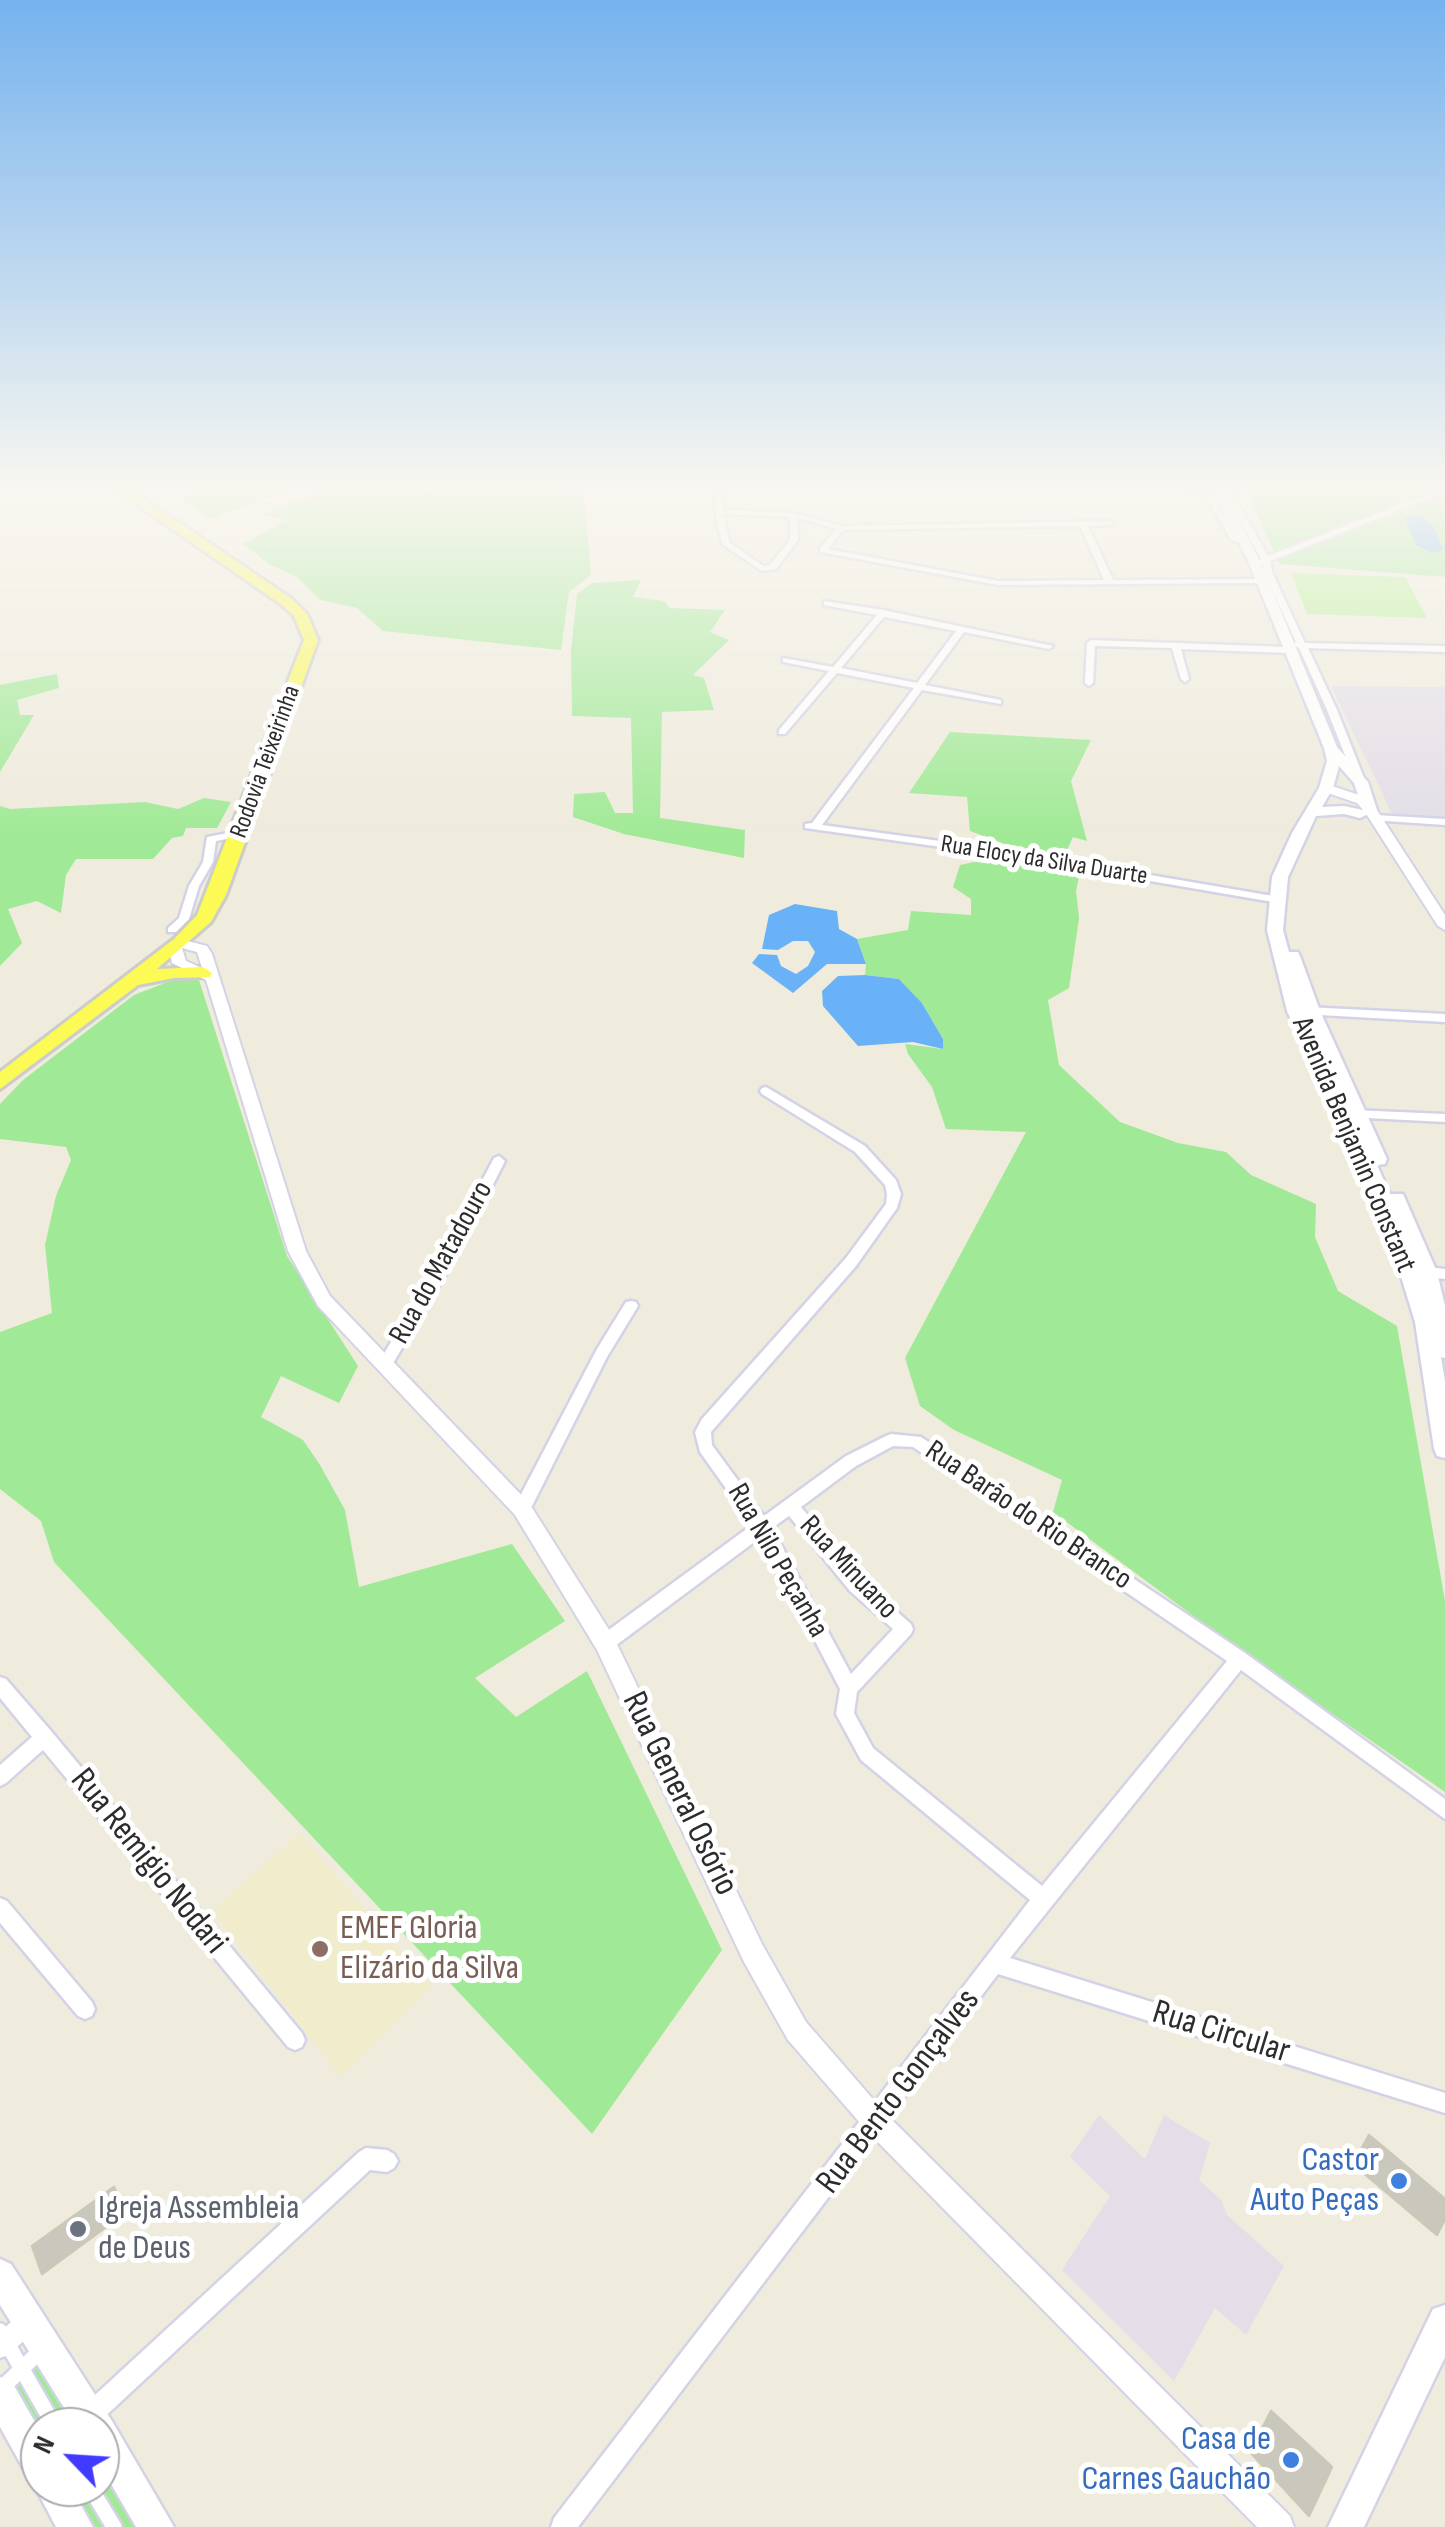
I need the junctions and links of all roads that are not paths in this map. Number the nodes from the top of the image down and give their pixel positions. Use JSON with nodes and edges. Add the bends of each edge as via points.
{"nodes":[{"id":1,"x":287,"y":603,"type":"edge"},
{"id":2,"x":833,"y":603,"type":"edge"},
{"id":3,"x":1272,"y":603,"type":"edge"},
{"id":4,"x":1278,"y":603,"type":"edge"},
{"id":5,"x":883,"y":613,"type":"junction"},
{"id":6,"x":962,"y":629,"type":"junction"},
{"id":7,"x":1050,"y":646,"type":"dead end"},
{"id":8,"x":1176,"y":646,"type":"junction"},
{"id":9,"x":1292,"y":646,"type":"junction"},
{"id":10,"x":1445,"y":649,"type":"edge"},
{"id":11,"x":786,"y":660,"type":"dead end"},
{"id":12,"x":836,"y":670,"type":"junction"},
{"id":13,"x":1185,"y":679,"type":"dead end"},
{"id":14,"x":1089,"y":683,"type":"dead end"},
{"id":15,"x":917,"y":687,"type":"junction"},
{"id":16,"x":998,"y":702,"type":"dead end"},
{"id":17,"x":782,"y":732,"type":"dead end"},
{"id":18,"x":1331,"y":748,"type":"junction"},
{"id":19,"x":1359,"y":778,"type":"junction"},
{"id":20,"x":1327,"y":786,"type":"junction"},
{"id":21,"x":1312,"y":812,"type":"junction"},
{"id":22,"x":1368,"y":814,"type":"junction"},
{"id":23,"x":1445,"y":822,"type":"edge"},
{"id":24,"x":239,"y":834,"type":"junction"},
{"id":25,"x":230,"y":859,"type":"junction"},
{"id":26,"x":208,"y":862,"type":"junction"},
{"id":27,"x":1278,"y":900,"type":"junction"},
{"id":28,"x":200,"y":914,"type":"junction"},
{"id":29,"x":1445,"y":926,"type":"edge"},
{"id":30,"x":176,"y":940,"type":"junction"},
{"id":31,"x":202,"y":949,"type":"junction"},
{"id":32,"x":206,"y":976,"type":"junction"},
{"id":33,"x":131,"y":982,"type":"junction"},
{"id":34,"x":1304,"y":1011,"type":"junction"},
{"id":35,"x":1445,"y":1018,"type":"edge"},
{"id":36,"x":0,"y":1082,"type":"edge"},
{"id":37,"x":766,"y":1091,"type":"dead end"},
{"id":38,"x":1349,"y":1114,"type":"junction"},
{"id":39,"x":1445,"y":1118,"type":"edge"},
{"id":40,"x":499,"y":1160,"type":"dead end"},
{"id":41,"x":1427,"y":1272,"type":"edge"},
{"id":42,"x":632,"y":1306,"type":"dead end"},
{"id":43,"x":1445,"y":1350,"type":"edge"},
{"id":44,"x":384,"y":1366,"type":"junction"},
{"id":45,"x":1443,"y":1427,"type":"edge"},
{"id":46,"x":1445,"y":1449,"type":"edge"},
{"id":47,"x":792,"y":1507,"type":"junction"},
{"id":48,"x":522,"y":1508,"type":"junction"},
{"id":49,"x":764,"y":1528,"type":"junction"},
{"id":50,"x":605,"y":1643,"type":"junction"},
{"id":51,"x":1238,"y":1660,"type":"junction"},
{"id":52,"x":0,"y":1684,"type":"edge"},
{"id":53,"x":848,"y":1688,"type":"junction"},
{"id":54,"x":45,"y":1738,"type":"junction"},
{"id":55,"x":0,"y":1777,"type":"edge"},
{"id":56,"x":1445,"y":1810,"type":"edge"},
{"id":57,"x":1043,"y":1900,"type":"junction"},
{"id":58,"x":0,"y":1908,"type":"edge"},
{"id":59,"x":997,"y":1964,"type":"junction"},
{"id":60,"x":85,"y":2009,"type":"dead end"},
{"id":61,"x":295,"y":2040,"type":"dead end"},
{"id":62,"x":1445,"y":2103,"type":"edge"},
{"id":63,"x":876,"y":2122,"type":"junction"},
{"id":64,"x":387,"y":2161,"type":"dead end"},
{"id":65,"x":1445,"y":2321,"type":"edge"},
{"id":66,"x":10,"y":2338,"type":"edge"},
{"id":67,"x":26,"y":2407,"type":"edge"},
{"id":68,"x":45,"y":2407,"type":"edge"},
{"id":69,"x":77,"y":2407,"type":"edge"},
{"id":70,"x":113,"y":2407,"type":"edge"},
{"id":71,"x":120,"y":2467,"type":"edge"},
{"id":72,"x":156,"y":2527,"type":"edge"},
{"id":73,"x":564,"y":2527,"type":"edge"},
{"id":74,"x":1279,"y":2527,"type":"edge"},
{"id":75,"x":1346,"y":2527,"type":"edge"}],
"edges":[{"from":1,"to":24,"type":"main road","name":"Rodovia Teixeirinha","via":[[309,628],[308,651]]},
{"from":2,"to":5,"type":"street"},
{"from":3,"to":9,"type":"main road","name":"Avenida Benjamin Constant"},
{"from":4,"to":9,"type":"street","name":"Avenida Benjamin Constant"},
{"from":5,"to":6,"type":"street"},
{"from":5,"to":12,"type":"street"},
{"from":6,"to":7,"type":"street"},
{"from":6,"to":15,"type":"street"},
{"from":8,"to":9,"type":"street"},
{"from":8,"to":13,"type":"street"},
{"from":8,"to":14,"type":"street","via":[[1090,643]]},
{"from":9,"to":10,"type":"street"},
{"from":9,"to":18,"type":"main road","name":"Avenida Benjamin Constant"},
{"from":9,"to":19,"type":"street","name":"Avenida Benjamin Constant","via":[[1332,710]]},
{"from":11,"to":12,"type":"street"},
{"from":12,"to":15,"type":"street"},
{"from":12,"to":17,"type":"street"},
{"from":15,"to":16,"type":"street"},
{"from":15,"to":27,"type":"street","name":"Rua Elocy da Silva Duarte","via":[[812,826]]},
{"from":18,"to":19,"type":"main road"},
{"from":18,"to":20,"type":"main road","name":"Avenida Benjamin Constant"},
{"from":19,"to":20,"type":"main road"},
{"from":19,"to":22,"type":"main road"},
{"from":20,"to":21,"type":"main road","name":"Avenida Benjamin Constant"},
{"from":20,"to":22,"type":"street"},
{"from":21,"to":22,"type":"main road"},
{"from":21,"to":27,"type":"main road","name":"Avenida Benjamin Constant","via":[[1288,854]]},
{"from":22,"to":23,"type":"street"},
{"from":22,"to":29,"type":"street"},
{"from":24,"to":25,"type":"main road","name":"Rodovia Teixeirinha"},
{"from":24,"to":26,"type":"street","via":[[212,839]]},
{"from":25,"to":26,"type":"street"},
{"from":25,"to":28,"type":"main road","name":"Rodovia Teixeirinha"},
{"from":26,"to":28,"type":"street","via":[[194,886]]},
{"from":27,"to":34,"type":"main road","name":"Avenida Benjamin Constant","via":[[1275,930]]},
{"from":28,"to":30,"type":"main road","name":"Rodovia Teixeirinha"},
{"from":28,"to":31,"type":"main road"},
{"from":30,"to":31,"type":"street"},
{"from":30,"to":32,"type":"street","name":"Rua General Osório","via":[[178,963]]},
{"from":30,"to":33,"type":"main road","name":"Rodovia Teixeirinha"},
{"from":31,"to":32,"type":"street","name":"Rua General Osório"},
{"from":32,"to":33,"type":"main road","via":[[174,972]]},
{"from":32,"to":44,"type":"street","name":"Rua General Osório","via":[[297,1251],[324,1301]]},
{"from":33,"to":36,"type":"main road","name":"Rodovia Teixeirinha"},
{"from":34,"to":35,"type":"street"},
{"from":34,"to":38,"type":"main road","name":"Avenida Benjamin Constant"},
{"from":37,"to":49,"type":"street","name":"Rua Nilo Peçanha","via":[[860,1149],[894,1194],[851,1262],[703,1432],[705,1447]]},
{"from":38,"to":39,"type":"street"},
{"from":38,"to":41,"type":"main road","name":"Avenida Benjamin Constant","via":[[1375,1181]]},
{"from":40,"to":44,"type":"street","name":"Rua do Matadouro"},
{"from":41,"to":43,"type":"main road","name":"Avenida Benjamin Constant"},
{"from":41,"to":45,"type":"main road","name":"Avenida Benjamin Constant","via":[[1424,1322]]},
{"from":42,"to":48,"type":"street"},
{"from":44,"to":48,"type":"street","name":"Rua General Osório"},
{"from":45,"to":46,"type":"main road","name":"Avenida Benjamin Constant"},
{"from":47,"to":49,"type":"street","name":"Rua Barão do Rio Branco"},
{"from":47,"to":51,"type":"street","name":"Rua Barão do Rio Branco","via":[[877,1446],[916,1441]]},
{"from":47,"to":53,"type":"street","name":"Rua Minuano","via":[[856,1586],[905,1629]]},
{"from":48,"to":50,"type":"street","name":"Rua General Osório"},
{"from":49,"to":50,"type":"street","name":"Rua Barão do Rio Branco"},
{"from":49,"to":53,"type":"street","name":"Rua Nilo Peçanha"},
{"from":50,"to":63,"type":"street","name":"Rua General Osório","via":[[797,2030]]},
{"from":51,"to":56,"type":"street","name":"Rua Barão do Rio Branco"},
{"from":51,"to":57,"type":"street","name":"Rua Bento Gonçalves"},
{"from":52,"to":54,"type":"street","name":"Rua Remigio Nodari"},
{"from":53,"to":57,"type":"street","name":"Rua Nilo Peçanha","via":[[845,1714],[868,1754]]},
{"from":54,"to":55,"type":"street"},
{"from":54,"to":61,"type":"street","name":"Rua Remigio Nodari"},
{"from":57,"to":59,"type":"street","name":"Rua Bento Gonçalves"},
{"from":58,"to":60,"type":"street"},
{"from":59,"to":62,"type":"street","name":"Rua Circular"},
{"from":59,"to":63,"type":"street","name":"Rua Bento Gonçalves"},
{"from":63,"to":73,"type":"street","name":"Rua Bento Gonçalves"},
{"from":63,"to":74,"type":"street","name":"Rua General Osório"},
{"from":64,"to":70,"type":"street","via":[[366,2160]]},
{"from":65,"to":75,"type":"main road"},
{"from":66,"to":67,"type":"main road"},
{"from":66,"to":68,"type":"street"},
{"from":66,"to":69,"type":"main road"},
{"from":71,"to":72,"type":"main road"}]}
